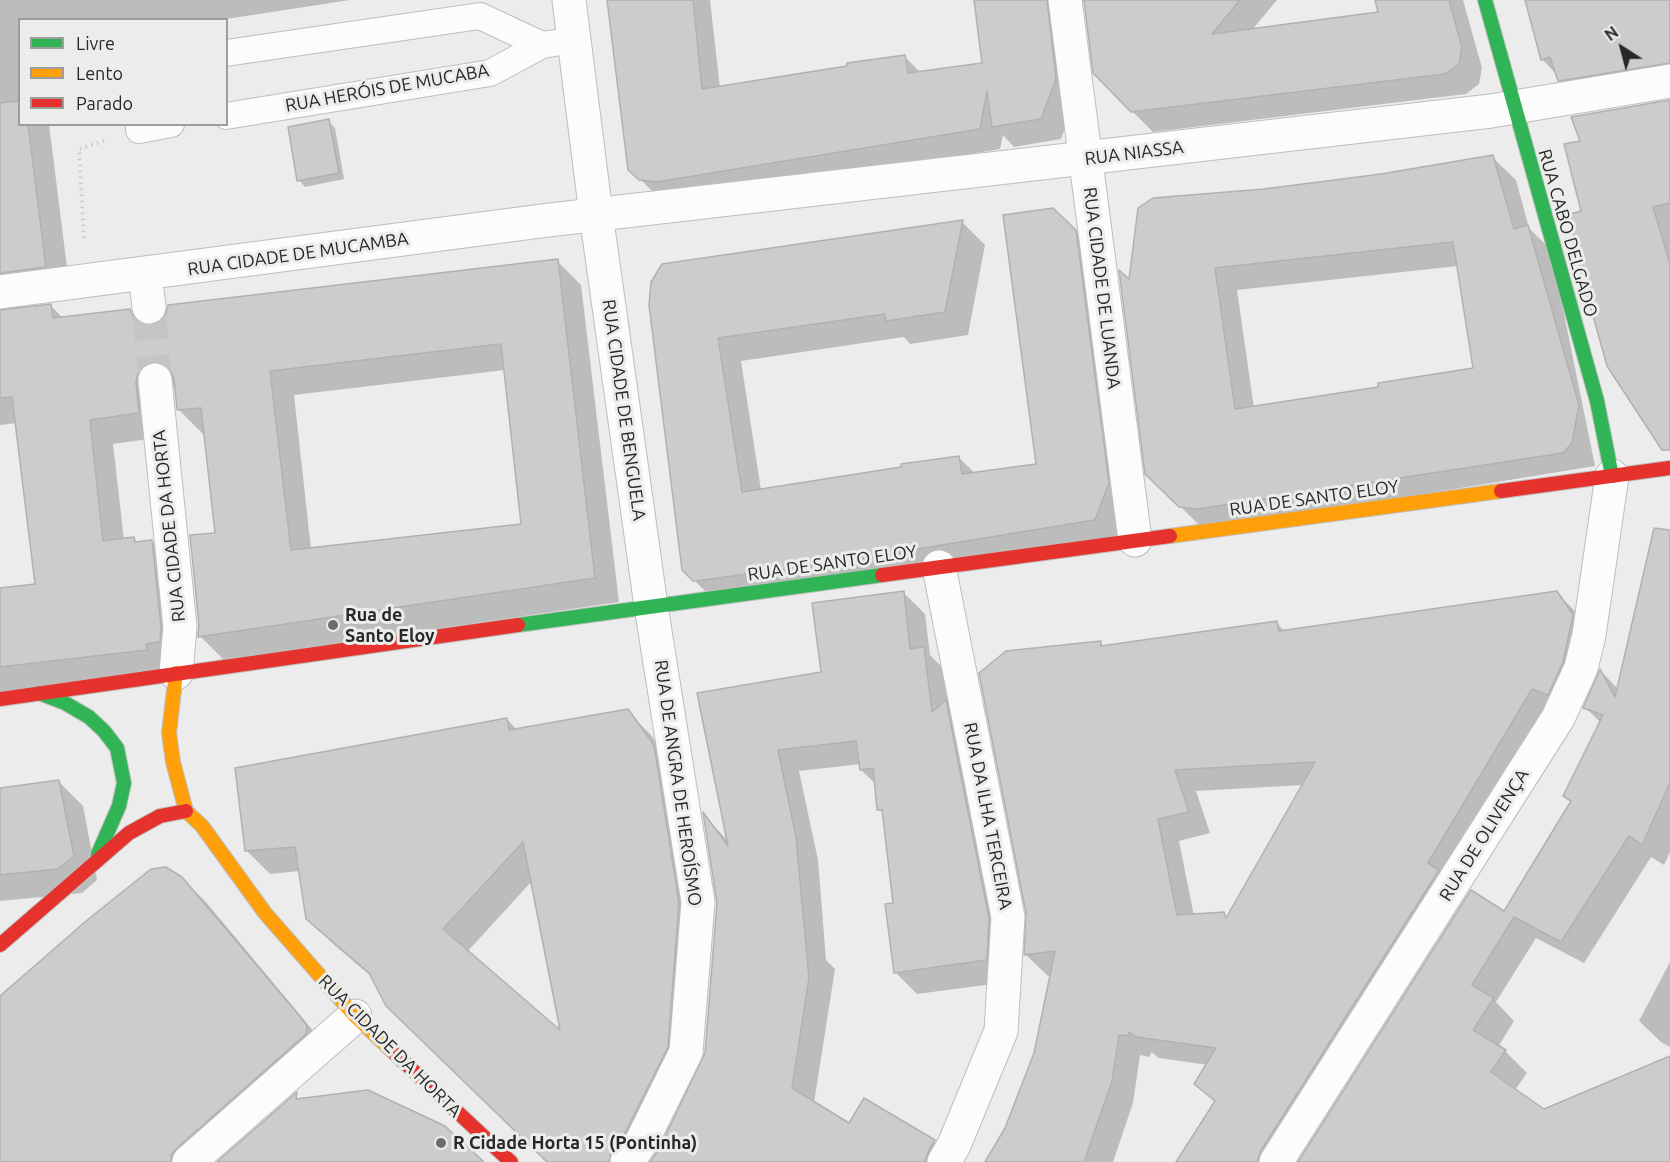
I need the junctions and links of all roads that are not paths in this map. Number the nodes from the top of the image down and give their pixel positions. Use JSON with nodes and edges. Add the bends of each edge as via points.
{"nodes":[{"id":1,"x":569,"y":0,"type":"edge"},
{"id":2,"x":1065,"y":0,"type":"edge"},
{"id":3,"x":1485,"y":0,"type":"edge"},
{"id":4,"x":558,"y":42,"type":"junction"},
{"id":5,"x":228,"y":52,"type":"edge"},
{"id":6,"x":1670,"y":81,"type":"edge"},
{"id":7,"x":1516,"y":107,"type":"junction"},
{"id":8,"x":228,"y":116,"type":"edge"},
{"id":9,"x":1085,"y":159,"type":"junction"},
{"id":10,"x":596,"y":214,"type":"junction"},
{"id":11,"x":145,"y":274,"type":"junction"},
{"id":12,"x":0,"y":292,"type":"edge"},
{"id":13,"x":149,"y":307,"type":"tunnel mouth"},
{"id":14,"x":155,"y":380,"type":"tunnel mouth"},
{"id":15,"x":1670,"y":468,"type":"edge"},
{"id":16,"x":1612,"y":476,"type":"junction"},
{"id":17,"x":1135,"y":540,"type":"junction"},
{"id":18,"x":939,"y":567,"type":"junction"},
{"id":19,"x":651,"y":606,"type":"junction"},
{"id":20,"x":176,"y":673,"type":"junction"},
{"id":21,"x":39,"y":693,"type":"junction"},
{"id":22,"x":0,"y":699,"type":"edge"},
{"id":23,"x":186,"y":811,"type":"junction"},
{"id":24,"x":94,"y":861,"type":"junction"},
{"id":25,"x":0,"y":945,"type":"edge"},
{"id":26,"x":355,"y":1016,"type":"junction"},
{"id":27,"x":189,"y":1162,"type":"edge"},
{"id":28,"x":512,"y":1162,"type":"edge"},
{"id":29,"x":627,"y":1162,"type":"edge"},
{"id":30,"x":944,"y":1162,"type":"edge"},
{"id":31,"x":1276,"y":1162,"type":"edge"}],
"edges":[{"from":1,"to":4,"type":"street","name":"RUA CIDADE DE BENGUELA"},
{"from":2,"to":9,"type":"street","name":"RUA CIDADE DE LUANDA"},
{"from":3,"to":7,"type":"main road","name":"RUA CABO DELGADO"},
{"from":4,"to":5,"type":"lane","via":[[480,16]]},
{"from":4,"to":8,"type":"lane","name":"RUA HERÓIS DE MUCABA","via":[[490,73]]},
{"from":4,"to":10,"type":"street","name":"RUA CIDADE DE BENGUELA"},
{"from":6,"to":7,"type":"street","name":"RUA NIASSA"},
{"from":7,"to":9,"type":"street","name":"RUA NIASSA"},
{"from":7,"to":16,"type":"main road","name":"RUA CABO DELGADO","via":[[1597,402]]},
{"from":9,"to":10,"type":"street","name":"RUA NIASSA"},
{"from":9,"to":17,"type":"street","name":"RUA CIDADE DE LUANDA"},
{"from":10,"to":11,"type":"street","name":"RUA CIDADE DE MUCAMBA"},
{"from":10,"to":19,"type":"street","name":"RUA CIDADE DE BENGUELA"},
{"from":11,"to":12,"type":"street","name":"RUA CIDADE DE MUCAMBA"},
{"from":11,"to":13,"type":"street"},
{"from":14,"to":20,"type":"street","name":"RUA CIDADE DA HORTA","via":[[180,627]]},
{"from":15,"to":16,"type":"main road","name":"RUA DE SANTO ELOY"},
{"from":16,"to":17,"type":"main road","name":"RUA DE SANTO ELOY"},
{"from":16,"to":31,"type":"street","name":"RUA DE OLIVENÇA","via":[[1589,635],[1581,668],[1558,718]]},
{"from":17,"to":18,"type":"main road","name":"RUA DE SANTO ELOY"},
{"from":18,"to":19,"type":"main road","name":"RUA DE SANTO ELOY"},
{"from":18,"to":30,"type":"street","name":"RUA DA ILHA TERCEIRA","via":[[1008,917],[1001,1030]]},
{"from":19,"to":20,"type":"main road","name":"RUA DE SANTO ELOY"},
{"from":19,"to":29,"type":"street","name":"RUA DE ANGRA DE HEROÍSMO","via":[[698,902],[687,1052],[642,1142]]},
{"from":20,"to":21,"type":"main road","name":"RUA DE SANTO ELOY"},
{"from":20,"to":23,"type":"main road","via":[[169,733]]},
{"from":21,"to":22,"type":"main road","name":"RUA DE SANTO ELOY"},
{"from":21,"to":24,"type":"main road","via":[[89,717],[117,747],[123,783],[119,806]]},
{"from":23,"to":24,"type":"main road","via":[[160,816],[129,833]]},
{"from":23,"to":26,"type":"main road","name":"RUA CIDADE DA HORTA","via":[[202,826],[265,913]]},
{"from":24,"to":25,"type":"main road"},
{"from":26,"to":27,"type":"street"},
{"from":26,"to":28,"type":"main road","name":"RUA CIDADE DA HORTA"}]}
